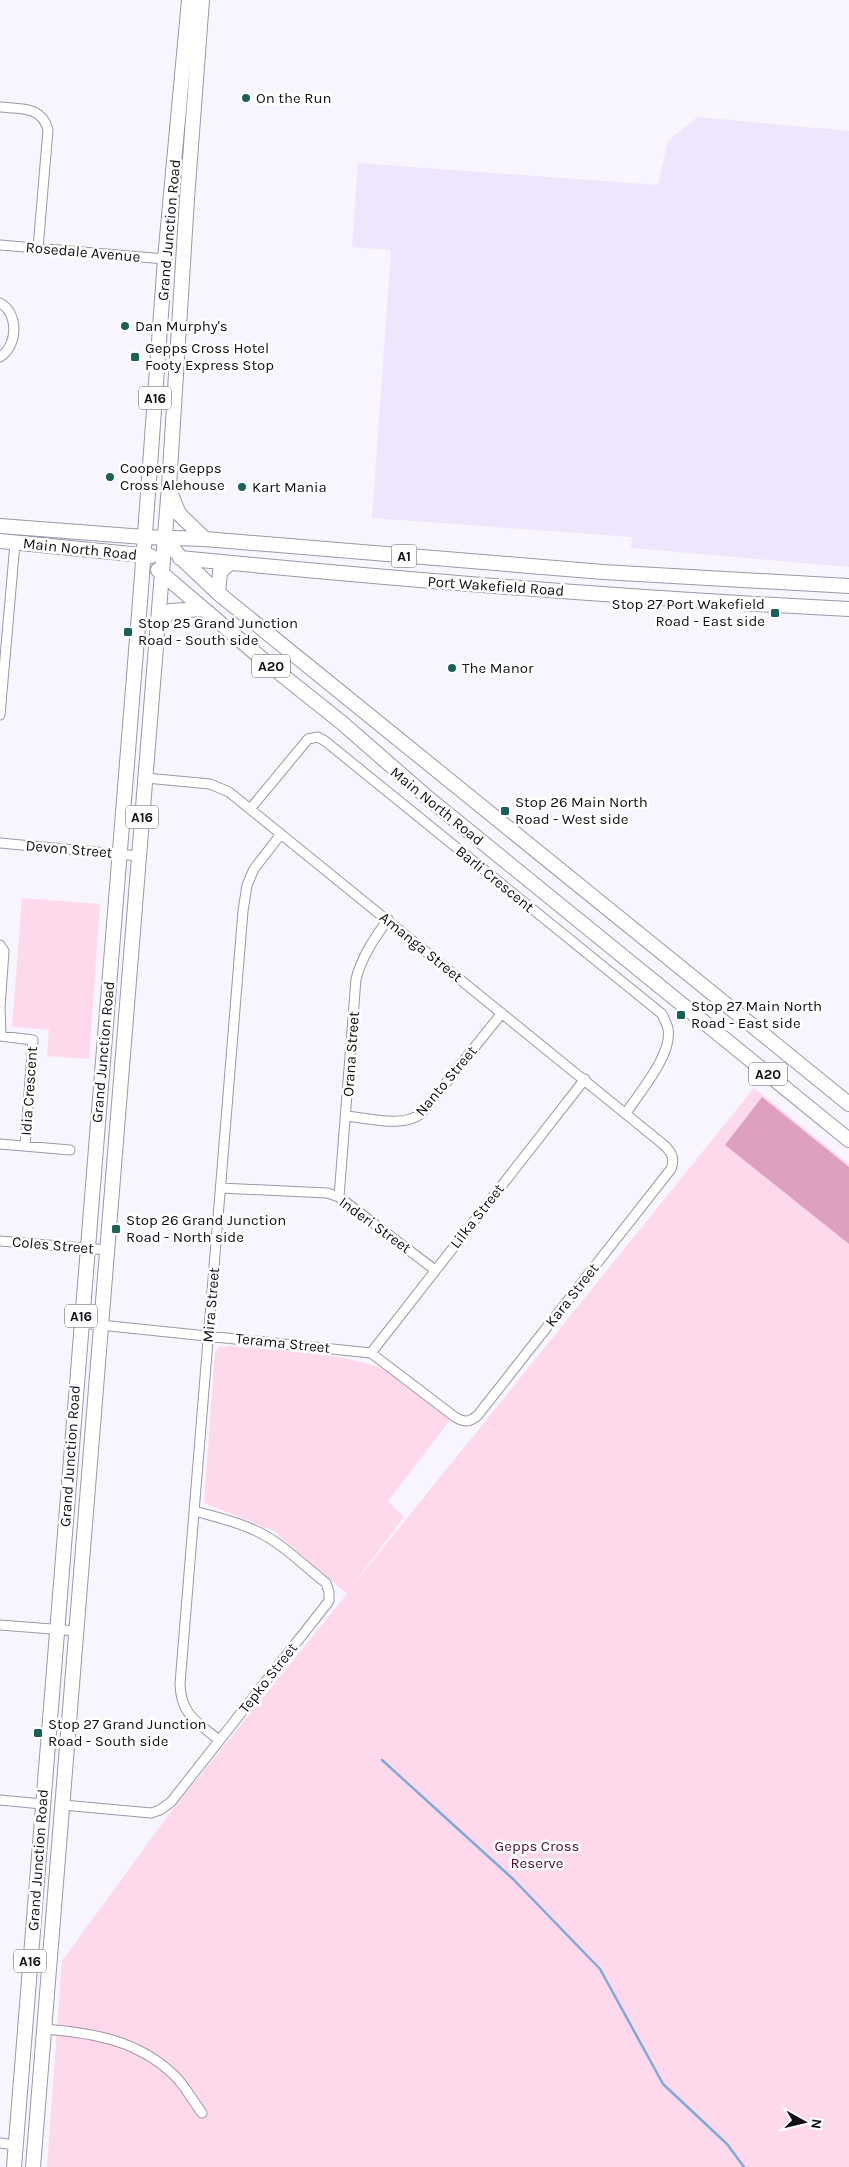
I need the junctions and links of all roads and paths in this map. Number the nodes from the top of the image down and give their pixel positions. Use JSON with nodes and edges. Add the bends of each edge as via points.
{"nodes":[{"id":1,"x":189,"y":0,"type":"edge"},
{"id":2,"x":202,"y":0,"type":"edge"},
{"id":3,"x":0,"y":107,"type":"edge"},
{"id":4,"x":0,"y":245,"type":"edge"},
{"id":5,"x":38,"y":248,"type":"junction"},
{"id":6,"x":0,"y":251,"type":"edge"},
{"id":7,"x":165,"y":259,"type":"junction"},
{"id":8,"x":183,"y":260,"type":"junction"},
{"id":9,"x":0,"y":303,"type":"edge"},
{"id":10,"x":0,"y":357,"type":"edge"},
{"id":11,"x":169,"y":486,"type":"junction"},
{"id":12,"x":0,"y":526,"type":"edge"},
{"id":13,"x":144,"y":537,"type":"junction"},
{"id":14,"x":165,"y":538,"type":"junction"},
{"id":15,"x":205,"y":539,"type":"junction"},
{"id":16,"x":0,"y":541,"type":"edge"},
{"id":17,"x":15,"y":543,"type":"junction"},
{"id":18,"x":143,"y":555,"type":"junction"},
{"id":19,"x":407,"y":556,"type":"junction"},
{"id":20,"x":163,"y":557,"type":"junction"},
{"id":21,"x":181,"y":558,"type":"junction"},
{"id":22,"x":230,"y":563,"type":"junction"},
{"id":23,"x":162,"y":574,"type":"junction"},
{"id":24,"x":404,"y":579,"type":"junction"},
{"id":25,"x":732,"y":580,"type":"junction"},
{"id":26,"x":849,"y":586,"type":"edge"},
{"id":27,"x":218,"y":593,"type":"junction"},
{"id":28,"x":730,"y":603,"type":"junction"},
{"id":29,"x":203,"y":609,"type":"junction"},
{"id":30,"x":849,"y":609,"type":"edge"},
{"id":31,"x":157,"y":626,"type":"junction"},
{"id":32,"x":1,"y":692,"type":"edge"},
{"id":33,"x":355,"y":705,"type":"junction"},
{"id":34,"x":0,"y":715,"type":"edge"},
{"id":35,"x":341,"y":722,"type":"junction"},
{"id":36,"x":126,"y":763,"type":"junction"},
{"id":37,"x":146,"y":778,"type":"junction"},
{"id":38,"x":124,"y":792,"type":"junction"},
{"id":39,"x":251,"y":808,"type":"junction"},
{"id":40,"x":281,"y":834,"type":"junction"},
{"id":41,"x":0,"y":843,"type":"edge"},
{"id":42,"x":118,"y":854,"type":"junction"},
{"id":43,"x":139,"y":856,"type":"junction"},
{"id":44,"x":388,"y":919,"type":"junction"},
{"id":45,"x":0,"y":945,"type":"edge"},
{"id":46,"x":502,"y":1013,"type":"junction"},
{"id":47,"x":0,"y":1036,"type":"edge"},
{"id":48,"x":585,"y":1080,"type":"junction"},
{"id":49,"x":849,"y":1104,"type":"edge"},
{"id":50,"x":626,"y":1113,"type":"junction"},
{"id":51,"x":346,"y":1116,"type":"junction"},
{"id":52,"x":849,"y":1140,"type":"edge"},
{"id":53,"x":0,"y":1144,"type":"edge"},
{"id":54,"x":24,"y":1146,"type":"junction"},
{"id":55,"x":70,"y":1150,"type":"dead end"},
{"id":56,"x":674,"y":1160,"type":"joint"},
{"id":57,"x":221,"y":1188,"type":"junction"},
{"id":58,"x":339,"y":1197,"type":"junction"},
{"id":59,"x":0,"y":1240,"type":"edge"},
{"id":60,"x":86,"y":1249,"type":"junction"},
{"id":61,"x":107,"y":1250,"type":"junction"},
{"id":62,"x":435,"y":1270,"type":"junction"},
{"id":63,"x":81,"y":1323,"type":"junction"},
{"id":64,"x":101,"y":1325,"type":"junction"},
{"id":65,"x":208,"y":1335,"type":"junction"},
{"id":66,"x":371,"y":1353,"type":"junction"},
{"id":67,"x":195,"y":1511,"type":"junction"},
{"id":68,"x":0,"y":1625,"type":"edge"},
{"id":69,"x":57,"y":1630,"type":"junction"},
{"id":70,"x":77,"y":1631,"type":"junction"},
{"id":71,"x":219,"y":1740,"type":"junction"},
{"id":72,"x":0,"y":1800,"type":"edge"},
{"id":73,"x":42,"y":1804,"type":"junction"},
{"id":74,"x":63,"y":1805,"type":"junction"},
{"id":75,"x":44,"y":2028,"type":"junction"},
{"id":76,"x":18,"y":2104,"type":"junction"},
{"id":77,"x":202,"y":2113,"type":"dead end"},
{"id":78,"x":0,"y":2144,"type":"edge"},
{"id":79,"x":15,"y":2145,"type":"junction"},
{"id":80,"x":14,"y":2167,"type":"edge"},
{"id":81,"x":33,"y":2167,"type":"edge"}],
"edges":[{"from":1,"to":7,"type":"highway","name":"Grand Junction Road","number":"A16"},
{"from":2,"to":8,"type":"highway","name":"Grand Junction Road","number":"A16"},
{"from":3,"to":5,"type":"street","via":[[33,110],[45,120],[48,130]]},
{"from":4,"to":5,"type":"street","name":"Rosedale Avenue"},
{"from":4,"to":6,"type":"street"},
{"from":5,"to":7,"type":"street","name":"Rosedale Avenue"},
{"from":7,"to":8,"type":"highway"},
{"from":7,"to":13,"type":"highway","name":"Grand Junction Road","number":"A16"},
{"from":8,"to":11,"type":"highway","name":"Grand Junction Road","number":"A16"},
{"from":9,"to":10,"type":"street","via":[[10,312],[13,322],[11,345]]},
{"from":11,"to":14,"type":"highway","name":"Grand Junction Road","number":"A16"},
{"from":11,"to":15,"type":"highway","via":[[179,514]]},
{"from":12,"to":13,"type":"highway","name":"Main North Road","number":"A1"},
{"from":13,"to":14,"type":"highway","name":"Port Wakefield Road","number":"A1"},
{"from":13,"to":18,"type":"highway","name":"Grand Junction Road","number":"A16"},
{"from":14,"to":15,"type":"highway","name":"Port Wakefield Road","number":"A1"},
{"from":14,"to":20,"type":"highway","name":"Grand Junction Road","number":"A16"},
{"from":14,"to":21,"type":"highway","name":"Main North Road","number":"A20"},
{"from":15,"to":19,"type":"highway","name":"Port Wakefield Road","number":"A1"},
{"from":16,"to":17,"type":"highway","name":"Main North Road","number":"A1"},
{"from":17,"to":18,"type":"highway","name":"Main North Road","number":"A1"},
{"from":17,"to":32,"type":"street"},
{"from":18,"to":20,"type":"highway","name":"Port Wakefield Road","number":"A1"},
{"from":18,"to":23,"type":"highway","name":"Main North Road","number":"A20"},
{"from":18,"to":36,"type":"highway","name":"Grand Junction Road","number":"A16"},
{"from":19,"to":24,"type":"highway"},
{"from":19,"to":25,"type":"highway","name":"Port Wakefield Road","number":"A1"},
{"from":20,"to":21,"type":"highway","name":"Port Wakefield Road","number":"A1"},
{"from":20,"to":23,"type":"highway","name":"Grand Junction Road","number":"A16"},
{"from":21,"to":22,"type":"highway","name":"Port Wakefield Road","number":"A1"},
{"from":21,"to":27,"type":"highway","name":"Main North Road","number":"A20"},
{"from":22,"to":24,"type":"highway","name":"Port Wakefield Road","number":"A1"},
{"from":22,"to":27,"type":"highway","via":[[220,572]]},
{"from":23,"to":29,"type":"highway","name":"Main North Road","number":"A20"},
{"from":23,"to":31,"type":"highway","name":"Grand Junction Road","number":"A16"},
{"from":24,"to":28,"type":"highway","name":"Port Wakefield Road","number":"A1"},
{"from":25,"to":26,"type":"highway","name":"Port Wakefield Road","number":"A1"},
{"from":25,"to":28,"type":"highway"},
{"from":27,"to":33,"type":"highway","name":"Main North Road","number":"A20"},
{"from":28,"to":30,"type":"highway","name":"Port Wakefield Road","number":"A1"},
{"from":29,"to":31,"type":"highway","via":[[170,611]]},
{"from":29,"to":35,"type":"highway","name":"Main North Road","number":"A20"},
{"from":31,"to":37,"type":"highway","name":"Grand Junction Road","number":"A16"},
{"from":32,"to":34,"type":"street"},
{"from":33,"to":35,"type":"highway"},
{"from":33,"to":49,"type":"highway","name":"Main North Road","number":"A20"},
{"from":35,"to":52,"type":"highway","name":"Main North Road","number":"A20","via":[[428,798]]},
{"from":36,"to":37,"type":"highway"},
{"from":36,"to":38,"type":"highway","name":"Grand Junction Road","number":"A16"},
{"from":37,"to":38,"type":"highway"},
{"from":37,"to":39,"type":"street","name":"Amanga Street","via":[[210,784],[229,792]]},
{"from":37,"to":43,"type":"highway","name":"Grand Junction Road","number":"A16"},
{"from":38,"to":42,"type":"highway","name":"Grand Junction Road","number":"A16"},
{"from":39,"to":40,"type":"street","name":"Amanga Street"},
{"from":39,"to":50,"type":"street","name":"Barli Crescent","via":[[308,739],[318,737],[662,1014],[668,1030],[666,1048]]},
{"from":40,"to":44,"type":"street","name":"Amanga Street"},
{"from":40,"to":57,"type":"street","name":"Mira Street","via":[[254,869],[247,885]]},
{"from":41,"to":42,"type":"street","name":"Devon Street"},
{"from":42,"to":43,"type":"street","name":"Devon Street"},
{"from":42,"to":60,"type":"highway","name":"Grand Junction Road","number":"A16"},
{"from":43,"to":61,"type":"highway","name":"Grand Junction Road","number":"A16"},
{"from":44,"to":46,"type":"street","name":"Amanga Street"},
{"from":44,"to":51,"type":"street","name":"Orana Street","via":[[368,948],[356,979]]},
{"from":45,"to":47,"type":"street","via":[[4,951]]},
{"from":46,"to":48,"type":"street","name":"Amanga Street"},
{"from":46,"to":51,"type":"street","name":"Nanto Street","via":[[413,1120]]},
{"from":47,"to":54,"type":"street","name":"Idia Crescent","via":[[33,1040]]},
{"from":48,"to":50,"type":"street","name":"Amanga Street"},
{"from":48,"to":62,"type":"street","name":"Lilka Street"},
{"from":50,"to":56,"type":"street","name":"Amanga Street","via":[[664,1145]]},
{"from":51,"to":58,"type":"street","name":"Orana Street"},
{"from":53,"to":54,"type":"street"},
{"from":54,"to":55,"type":"street"},
{"from":56,"to":66,"type":"street","name":"Kara Street","via":[[671,1169],[478,1415],[470,1421],[462,1421]]},
{"from":57,"to":58,"type":"street","name":"Inderi Street","via":[[327,1193]]},
{"from":57,"to":65,"type":"street","name":"Mira Street"},
{"from":58,"to":62,"type":"street","name":"Inderi Street"},
{"from":59,"to":60,"type":"street","name":"Coles Street"},
{"from":60,"to":61,"type":"street","name":"Coles Street"},
{"from":60,"to":63,"type":"highway","name":"Grand Junction Road","number":"A16"},
{"from":61,"to":64,"type":"highway","name":"Grand Junction Road","number":"A16"},
{"from":62,"to":66,"type":"street","name":"Lilka Street"},
{"from":63,"to":64,"type":"street","name":"Terama Street"},
{"from":63,"to":69,"type":"highway","name":"Grand Junction Road","number":"A16"},
{"from":64,"to":65,"type":"street","name":"Terama Street"},
{"from":64,"to":70,"type":"highway","name":"Grand Junction Road","number":"A16"},
{"from":65,"to":66,"type":"street","name":"Terama Street"},
{"from":65,"to":67,"type":"street","name":"Mira Street"},
{"from":67,"to":71,"type":"street","name":"Mira Street","via":[[180,1699],[187,1713]]},
{"from":67,"to":71,"type":"street","name":"Tepko Street","via":[[232,1521],[270,1538],[326,1583],[329,1592],[329,1600]]},
{"from":68,"to":69,"type":"street"},
{"from":69,"to":70,"type":"street"},
{"from":69,"to":73,"type":"highway","name":"Grand Junction Road","number":"A16"},
{"from":70,"to":74,"type":"highway","name":"Grand Junction Road","number":"A16"},
{"from":71,"to":74,"type":"street","name":"Tepko Street","via":[[171,1802],[160,1810],[150,1813]]},
{"from":72,"to":73,"type":"street"},
{"from":73,"to":76,"type":"highway","name":"Grand Junction Road","number":"A16"},
{"from":74,"to":75,"type":"highway","name":"Grand Junction Road","number":"A16"},
{"from":75,"to":76,"type":"highway","name":"Grand Junction Road","via":[[31,2030],[24,2097]]},
{"from":75,"to":77,"type":"street","via":[[109,2037],[142,2051],[175,2076]]},
{"from":75,"to":81,"type":"highway","name":"Grand Junction Road","number":"A16"},
{"from":76,"to":79,"type":"highway","name":"Grand Junction Road","number":"A16"},
{"from":78,"to":79,"type":"street"},
{"from":79,"to":80,"type":"highway","name":"Grand Junction Road","number":"A16"}]}
